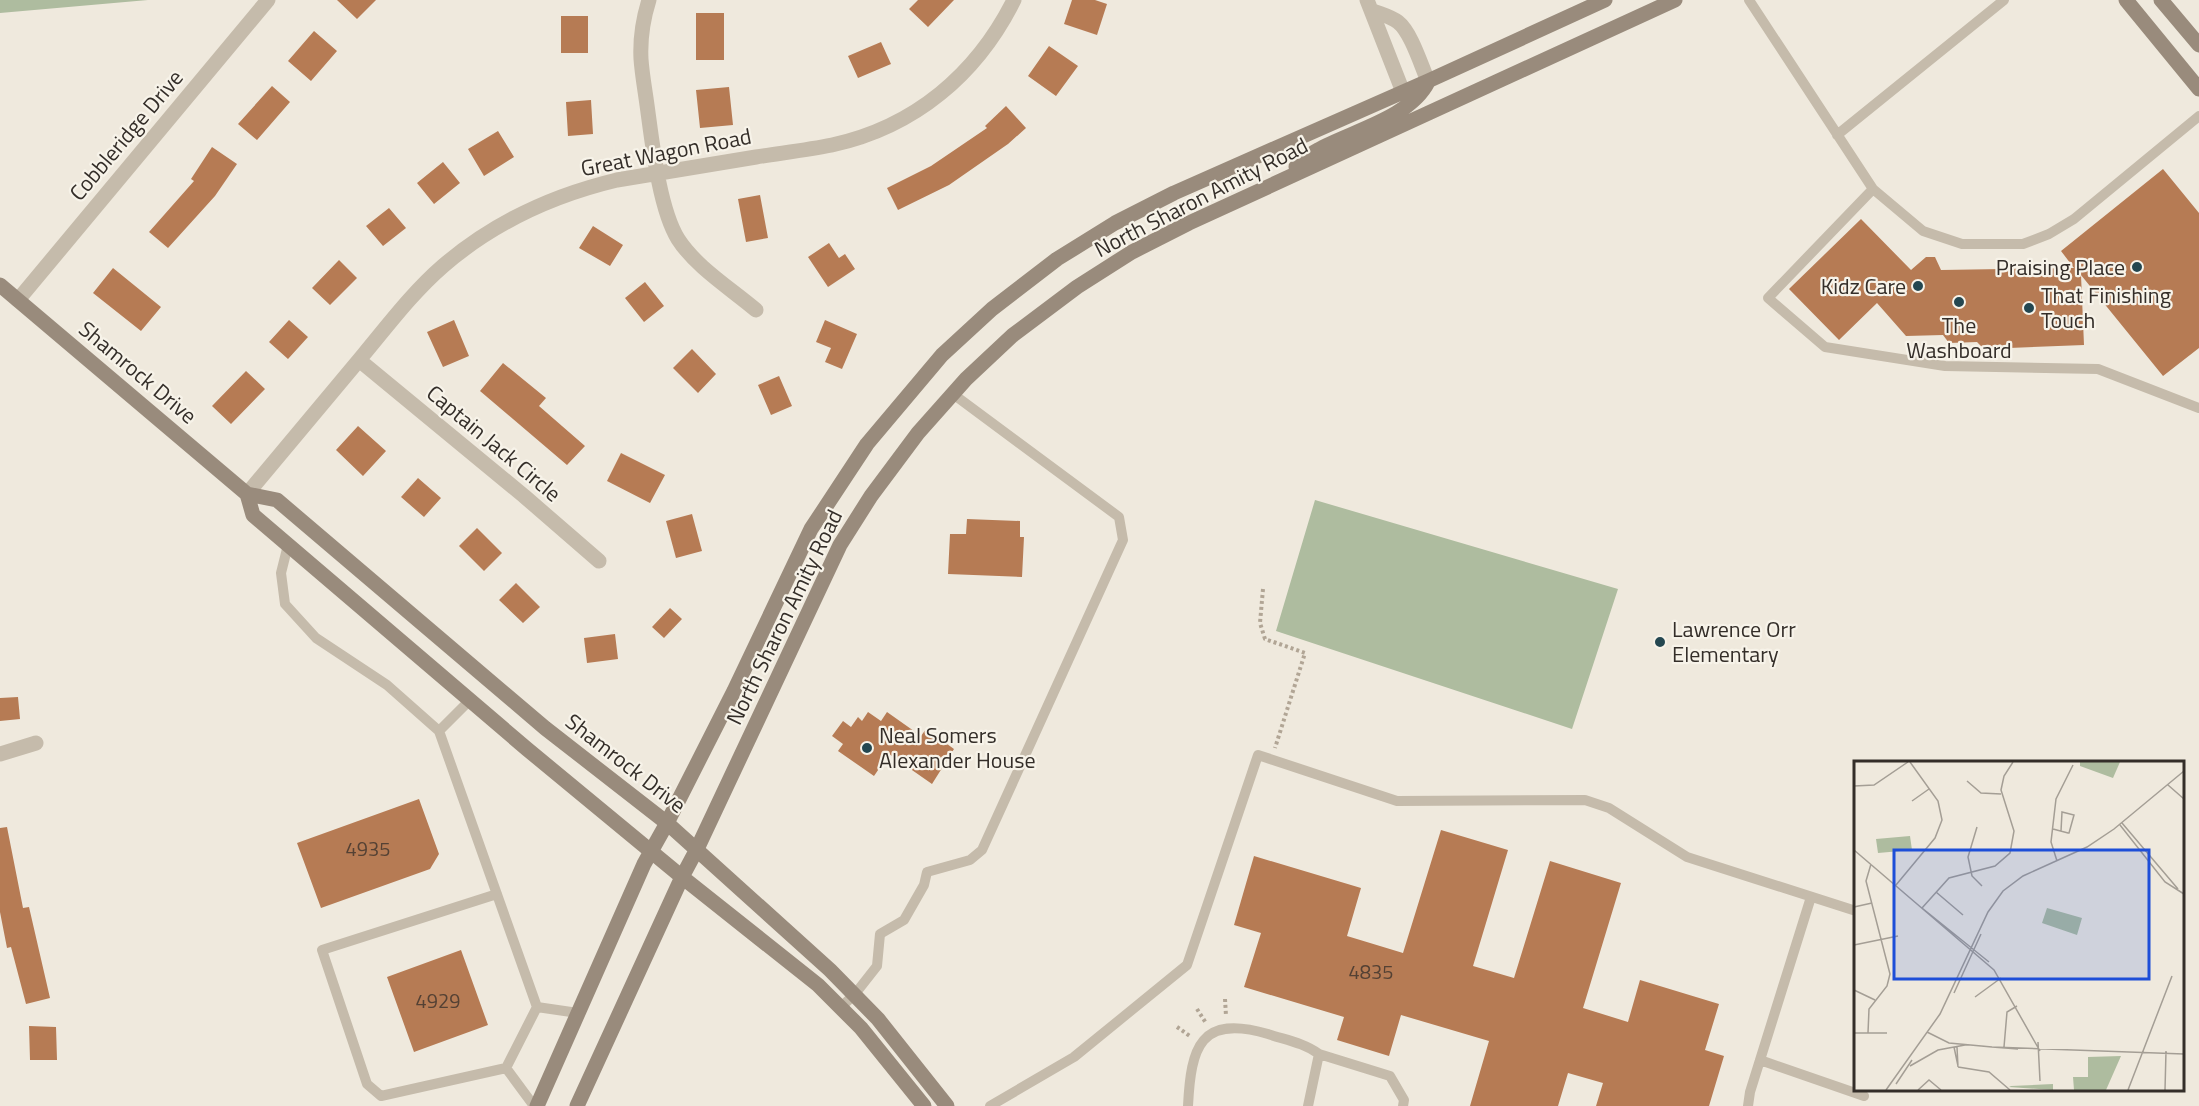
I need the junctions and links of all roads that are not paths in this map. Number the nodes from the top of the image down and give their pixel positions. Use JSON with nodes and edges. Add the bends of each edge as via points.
{"nodes":[{"id":1,"x":268,"y":0,"type":"edge"},
{"id":2,"x":649,"y":0,"type":"edge"},
{"id":3,"x":1014,"y":0,"type":"edge"},
{"id":4,"x":1605,"y":0,"type":"edge"},
{"id":5,"x":1675,"y":0,"type":"edge"},
{"id":6,"x":1749,"y":0,"type":"edge"},
{"id":7,"x":2004,"y":0,"type":"edge"},
{"id":8,"x":2126,"y":0,"type":"edge"},
{"id":9,"x":2161,"y":0,"type":"edge"},
{"id":10,"x":1369,"y":5,"type":"edge"},
{"id":11,"x":2199,"y":45,"type":"edge"},
{"id":12,"x":1428,"y":81,"type":"junction"},
{"id":13,"x":2199,"y":89,"type":"edge"},
{"id":14,"x":1403,"y":92,"type":"junction"},
{"id":15,"x":2199,"y":116,"type":"edge"},
{"id":16,"x":1837,"y":135,"type":"junction"},
{"id":17,"x":658,"y":173,"type":"junction"},
{"id":18,"x":1283,"y":179,"type":"junction"},
{"id":19,"x":1873,"y":189,"type":"junction"},
{"id":20,"x":0,"y":285,"type":"edge"},
{"id":21,"x":18,"y":300,"type":"junction"},
{"id":22,"x":756,"y":310,"type":"dead end"},
{"id":23,"x":359,"y":360,"type":"junction"},
{"id":24,"x":952,"y":394,"type":"junction"},
{"id":25,"x":2199,"y":408,"type":"edge"},
{"id":26,"x":247,"y":494,"type":"junction"},
{"id":27,"x":288,"y":545,"type":"junction"},
{"id":28,"x":599,"y":561,"type":"dead end"},
{"id":29,"x":470,"y":700,"type":"junction"},
{"id":30,"x":439,"y":731,"type":"junction"},
{"id":31,"x":36,"y":743,"type":"dead end"},
{"id":32,"x":0,"y":753,"type":"edge"},
{"id":33,"x":667,"y":823,"type":"junction"},
{"id":34,"x":697,"y":849,"type":"junction"},
{"id":35,"x":651,"y":851,"type":"junction"},
{"id":36,"x":682,"y":877,"type":"junction"},
{"id":37,"x":496,"y":894,"type":"junction"},
{"id":38,"x":1811,"y":897,"type":"junction"},
{"id":39,"x":1854,"y":910,"type":"edge"},
{"id":40,"x":855,"y":994,"type":"junction"},
{"id":41,"x":537,"y":1007,"type":"junction"},
{"id":42,"x":841,"y":1007,"type":"junction"},
{"id":43,"x":578,"y":1013,"type":"junction"},
{"id":44,"x":1319,"y":1054,"type":"junction"},
{"id":45,"x":1760,"y":1060,"type":"junction"},
{"id":46,"x":506,"y":1068,"type":"junction"},
{"id":47,"x":1864,"y":1097,"type":"edge"},
{"id":48,"x":919,"y":1104,"type":"edge"},
{"id":49,"x":535,"y":1106,"type":"edge"},
{"id":50,"x":577,"y":1106,"type":"edge"},
{"id":51,"x":946,"y":1106,"type":"edge"},
{"id":52,"x":990,"y":1106,"type":"edge"},
{"id":53,"x":1188,"y":1106,"type":"edge"},
{"id":54,"x":1308,"y":1106,"type":"edge"},
{"id":55,"x":1403,"y":1106,"type":"edge"},
{"id":56,"x":1748,"y":1106,"type":"edge"}],
"edges":[{"from":1,"to":21,"type":"street","name":"Cobbleridge Drive"},
{"from":2,"to":17,"type":"street","via":[[641,59]]},
{"from":3,"to":17,"type":"street","name":"Great Wagon Road","via":[[1002,24],[967,70],[905,117],[833,145]]},
{"from":4,"to":12,"type":"main road","name":"North Sharon Amity Road"},
{"from":5,"to":18,"type":"main road","name":"North Sharon Amity Road"},
{"from":6,"to":16,"type":"lane"},
{"from":7,"to":16,"type":"lane"},
{"from":8,"to":13,"type":"main road"},
{"from":9,"to":11,"type":"main road"},
{"from":10,"to":12,"type":"street","via":[[1405,30]]},
{"from":10,"to":14,"type":"street"},
{"from":12,"to":14,"type":"main road","name":"North Sharon Amity Road"},
{"from":12,"to":18,"type":"main road","via":[[1417,98],[1396,113],[1316,151]]},
{"from":14,"to":33,"type":"main road","name":"North Sharon Amity Road","via":[[1115,223],[1048,266],[992,309],[942,355],[867,444],[811,529]]},
{"from":15,"to":19,"type":"lane","via":[[2074,219],[2023,244],[1962,244],[1923,231]]},
{"from":16,"to":19,"type":"lane"},
{"from":17,"to":22,"type":"street","via":[[665,208],[678,238],[709,272]]},
{"from":17,"to":23,"type":"street","name":"Great Wagon Road","via":[[595,185],[553,200],[478,240],[443,266],[412,297]]},
{"from":18,"to":24,"type":"main road","name":"North Sharon Amity Road","via":[[1132,252],[1077,287],[1014,335]]},
{"from":19,"to":25,"type":"lane","via":[[1768,298],[1825,347],[1945,366],[2097,369]]},
{"from":20,"to":21,"type":"main road","name":"Shamrock Drive"},
{"from":21,"to":26,"type":"main road","name":"Shamrock Drive"},
{"from":23,"to":26,"type":"street","name":"Great Wagon Road"},
{"from":23,"to":28,"type":"street","name":"Captain Jack Circle"},
{"from":24,"to":34,"type":"main road","name":"North Sharon Amity Road","via":[[894,464],[840,545]]},
{"from":24,"to":40,"type":"lane","via":[[1119,517],[1122,540],[982,850],[970,860],[927,872],[904,920],[880,934],[877,966]]},
{"from":26,"to":27,"type":"main road","name":"Shamrock Drive","via":[[253,515]]},
{"from":26,"to":33,"type":"main road","name":"Shamrock Drive","via":[[277,500],[545,728]]},
{"from":27,"to":29,"type":"main road","name":"Shamrock Drive"},
{"from":27,"to":30,"type":"lane","via":[[280,573],[285,604],[316,638],[387,685]]},
{"from":29,"to":30,"type":"lane"},
{"from":29,"to":35,"type":"main road","name":"Shamrock Drive"},
{"from":30,"to":37,"type":"lane"},
{"from":31,"to":32,"type":"street"},
{"from":33,"to":34,"type":"main road","name":"Shamrock Drive"},
{"from":33,"to":35,"type":"main road","name":"North Sharon Amity Road"},
{"from":34,"to":36,"type":"main road","name":"North Sharon Amity Road"},
{"from":34,"to":40,"type":"main road","name":"Shamrock Drive"},
{"from":35,"to":36,"type":"main road","name":"Shamrock Drive"},
{"from":35,"to":43,"type":"main road","name":"North Sharon Amity Road"},
{"from":36,"to":42,"type":"main road","name":"Shamrock Drive"},
{"from":36,"to":50,"type":"main road","name":"North Sharon Amity Road"},
{"from":37,"to":41,"type":"lane"},
{"from":37,"to":46,"type":"lane","via":[[322,950],[367,1084],[381,1096]]},
{"from":38,"to":39,"type":"lane"},
{"from":38,"to":45,"type":"lane"},
{"from":38,"to":52,"type":"lane","via":[[1687,857],[1609,808],[1585,800],[1397,801],[1258,755],[1187,965],[1074,1057]]},
{"from":40,"to":42,"type":"lane"},
{"from":40,"to":51,"type":"main road","name":"Shamrock Drive"},
{"from":41,"to":43,"type":"lane"},
{"from":41,"to":46,"type":"lane"},
{"from":42,"to":48,"type":"main road","name":"Shamrock Drive"},
{"from":43,"to":49,"type":"main road","name":"North Sharon Amity Road"},
{"from":44,"to":53,"type":"lane","via":[[1308,1046],[1246,1028],[1212,1033],[1193,1057]]},
{"from":44,"to":54,"type":"lane"},
{"from":44,"to":55,"type":"lane","via":[[1390,1076],[1404,1100]]},
{"from":45,"to":47,"type":"lane"},
{"from":45,"to":56,"type":"lane"},
{"from":46,"to":49,"type":"lane"}]}
